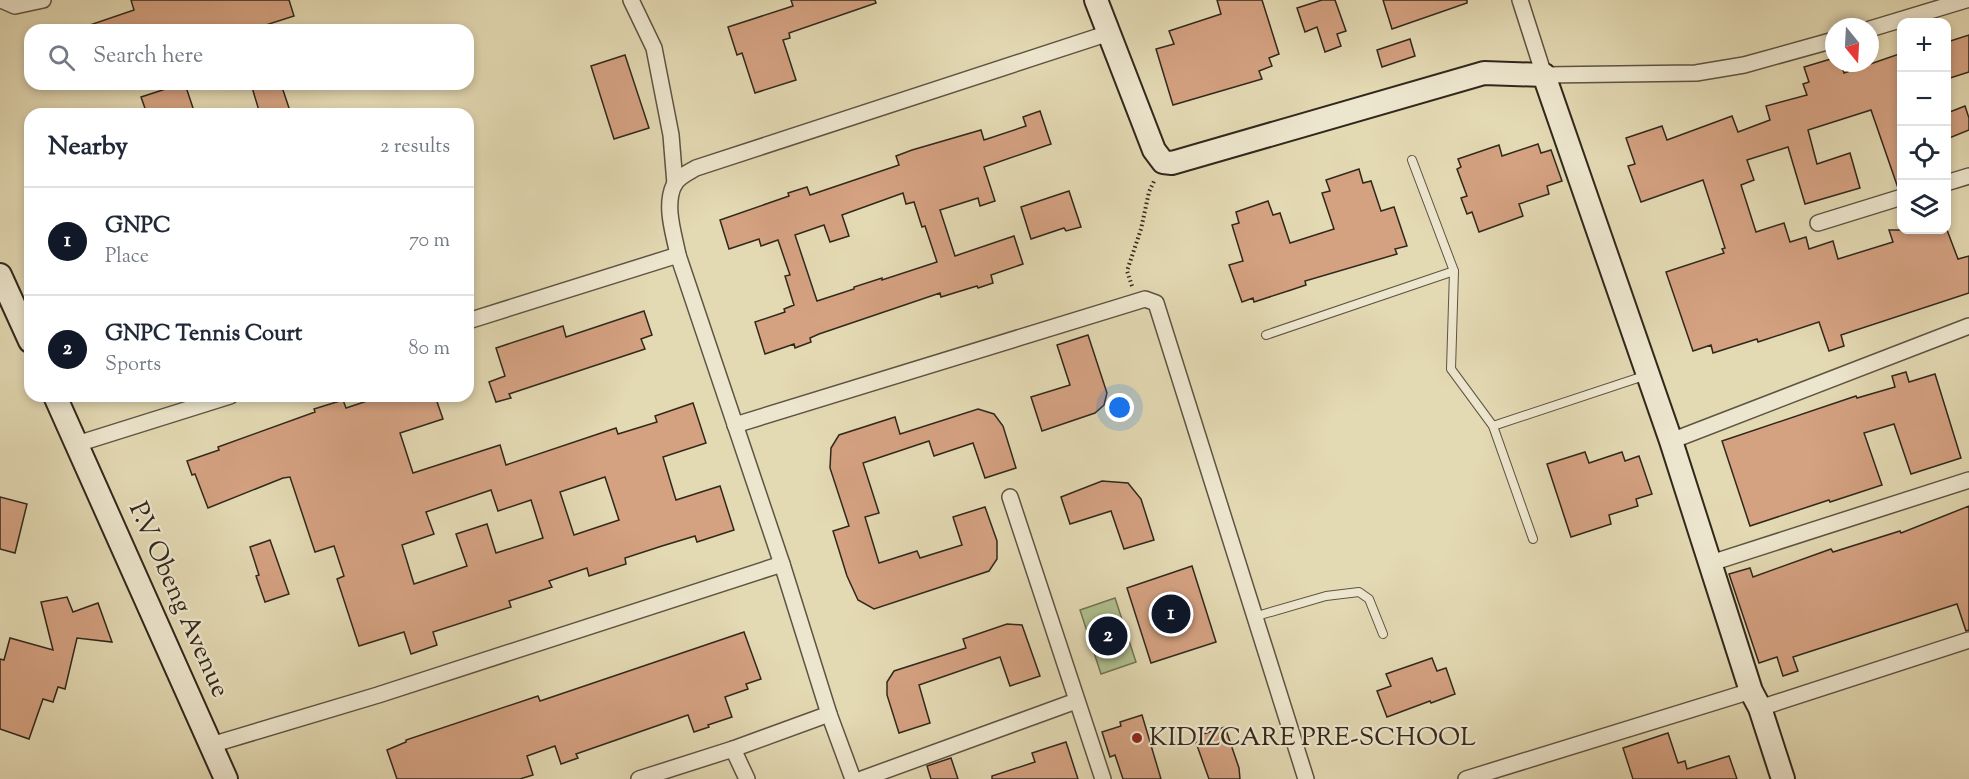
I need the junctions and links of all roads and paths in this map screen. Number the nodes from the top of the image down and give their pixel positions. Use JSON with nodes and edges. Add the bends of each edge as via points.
{"nodes":[{"id":1,"x":1,"y":0,"type":"edge"},
{"id":2,"x":43,"y":0,"type":"edge"},
{"id":3,"x":631,"y":0,"type":"edge"},
{"id":4,"x":1096,"y":0,"type":"edge"},
{"id":5,"x":1520,"y":0,"type":"edge"},
{"id":6,"x":1966,"y":0,"type":"edge"},
{"id":7,"x":1922,"y":7,"type":"edge"},
{"id":8,"x":1879,"y":25,"type":"edge"},
{"id":9,"x":1109,"y":33,"type":"junction"},
{"id":10,"x":1825,"y":42,"type":"edge"},
{"id":11,"x":1544,"y":75,"type":"junction"},
{"id":12,"x":1412,"y":160,"type":"dead end"},
{"id":13,"x":1163,"y":162,"type":"junction"},
{"id":14,"x":1969,"y":176,"type":"edge"},
{"id":15,"x":1951,"y":182,"type":"edge"},
{"id":16,"x":675,"y":184,"type":"junction"},
{"id":17,"x":1897,"y":199,"type":"edge"},
{"id":18,"x":1818,"y":224,"type":"dead end"},
{"id":19,"x":678,"y":255,"type":"junction"},
{"id":20,"x":1454,"y":271,"type":"junction"},
{"id":21,"x":0,"y":275,"type":"edge"},
{"id":22,"x":1145,"y":299,"type":"junction"},
{"id":23,"x":474,"y":319,"type":"edge"},
{"id":24,"x":1969,"y":326,"type":"edge"},
{"id":25,"x":24,"y":328,"type":"edge"},
{"id":26,"x":1266,"y":335,"type":"dead end"},
{"id":27,"x":1648,"y":374,"type":"junction"},
{"id":28,"x":58,"y":402,"type":"edge"},
{"id":29,"x":211,"y":402,"type":"edge"},
{"id":30,"x":735,"y":425,"type":"junction"},
{"id":31,"x":1493,"y":426,"type":"junction"},
{"id":32,"x":1671,"y":441,"type":"junction"},
{"id":33,"x":77,"y":444,"type":"junction"},
{"id":34,"x":1969,"y":480,"type":"edge"},
{"id":35,"x":1010,"y":497,"type":"dead end"},
{"id":36,"x":1533,"y":540,"type":"dead end"},
{"id":37,"x":1711,"y":563,"type":"junction"},
{"id":38,"x":782,"y":564,"type":"junction"},
{"id":39,"x":1257,"y":616,"type":"junction"},
{"id":40,"x":1383,"y":634,"type":"dead end"},
{"id":41,"x":1969,"y":640,"type":"edge"},
{"id":42,"x":1756,"y":700,"type":"junction"},
{"id":43,"x":1076,"y":701,"type":"junction"},
{"id":44,"x":829,"y":714,"type":"junction"},
{"id":45,"x":211,"y":745,"type":"junction"},
{"id":46,"x":733,"y":749,"type":"junction"},
{"id":47,"x":226,"y":779,"type":"edge"},
{"id":48,"x":639,"y":779,"type":"edge"},
{"id":49,"x":747,"y":779,"type":"edge"},
{"id":50,"x":853,"y":779,"type":"edge"},
{"id":51,"x":862,"y":779,"type":"edge"},
{"id":52,"x":1103,"y":779,"type":"edge"},
{"id":53,"x":1306,"y":779,"type":"edge"},
{"id":54,"x":1466,"y":779,"type":"edge"},
{"id":55,"x":1783,"y":779,"type":"edge"}],
"edges":[{"from":1,"to":2,"type":"street","via":[[15,6]]},
{"from":3,"to":16,"type":"street","via":[[654,48],[671,135]]},
{"from":4,"to":9,"type":"street"},
{"from":5,"to":11,"type":"street"},
{"from":6,"to":7,"type":"street"},
{"from":7,"to":8,"type":"street"},
{"from":9,"to":13,"type":"street","via":[[1154,150]]},
{"from":9,"to":16,"type":"street","via":[[696,168]]},
{"from":10,"to":11,"type":"street","via":[[1744,65],[1696,73]]},
{"from":11,"to":13,"type":"street","via":[[1484,73],[1172,163]]},
{"from":11,"to":27,"type":"street"},
{"from":12,"to":20,"type":"lane"},
{"from":13,"to":22,"type":"path","via":[[1149,192],[1127,270],[1130,284]]},
{"from":14,"to":15,"type":"street"},
{"from":16,"to":19,"type":"street","via":[[670,210]]},
{"from":17,"to":18,"type":"street"},
{"from":19,"to":23,"type":"street"},
{"from":19,"to":30,"type":"street"},
{"from":20,"to":26,"type":"lane"},
{"from":20,"to":31,"type":"lane","via":[[1451,369]]},
{"from":21,"to":25,"type":"street"},
{"from":22,"to":30,"type":"street"},
{"from":22,"to":39,"type":"street","via":[[1156,303]]},
{"from":24,"to":32,"type":"street"},
{"from":27,"to":31,"type":"lane"},
{"from":27,"to":32,"type":"street"},
{"from":28,"to":33,"type":"street","name":"P.V Obeng Avenue"},
{"from":29,"to":33,"type":"street"},
{"from":30,"to":38,"type":"street"},
{"from":31,"to":36,"type":"lane"},
{"from":32,"to":37,"type":"street"},
{"from":33,"to":45,"type":"street","name":"P.V Obeng Avenue"},
{"from":34,"to":37,"type":"street"},
{"from":35,"to":43,"type":"street"},
{"from":37,"to":42,"type":"street"},
{"from":38,"to":44,"type":"street"},
{"from":38,"to":45,"type":"street"},
{"from":39,"to":40,"type":"lane","via":[[1326,596],[1359,592],[1369,599]]},
{"from":39,"to":53,"type":"street"},
{"from":41,"to":42,"type":"street"},
{"from":42,"to":54,"type":"street"},
{"from":42,"to":55,"type":"street"},
{"from":43,"to":51,"type":"street"},
{"from":43,"to":52,"type":"street"},
{"from":44,"to":46,"type":"street"},
{"from":44,"to":50,"type":"street"},
{"from":45,"to":47,"type":"street","name":"P.V Obeng Avenue"},
{"from":46,"to":48,"type":"street"},
{"from":46,"to":49,"type":"street"}]}
